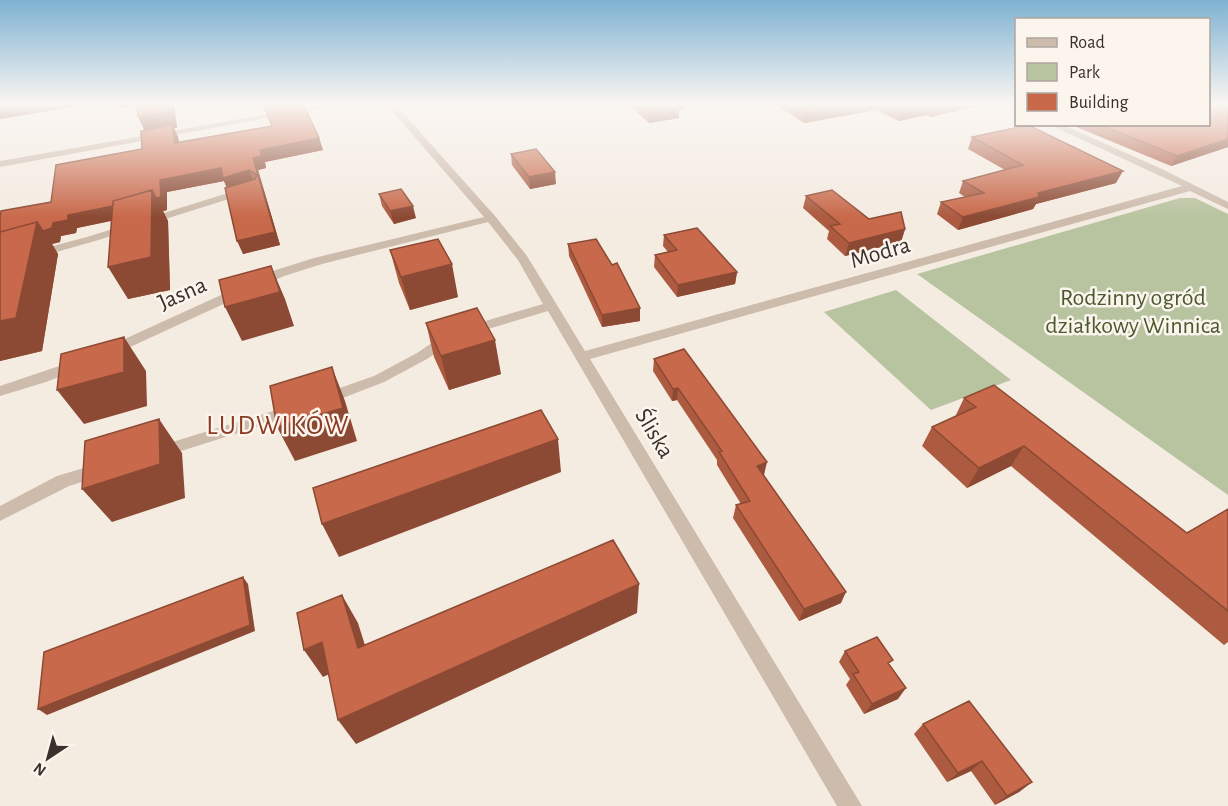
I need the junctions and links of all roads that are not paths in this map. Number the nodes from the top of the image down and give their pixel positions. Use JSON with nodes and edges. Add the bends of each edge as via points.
{"nodes":[{"id":1,"x":127,"y":142,"type":"edge"},
{"id":2,"x":423,"y":142,"type":"edge"},
{"id":3,"x":1091,"y":142,"type":"edge"},
{"id":4,"x":0,"y":164,"type":"edge"},
{"id":5,"x":1191,"y":187,"type":"junction"},
{"id":6,"x":255,"y":188,"type":"edge"},
{"id":7,"x":1228,"y":206,"type":"edge"},
{"id":8,"x":491,"y":219,"type":"junction"},
{"id":9,"x":0,"y":264,"type":"edge"},
{"id":10,"x":551,"y":306,"type":"junction"},
{"id":11,"x":581,"y":357,"type":"junction"},
{"id":12,"x":0,"y":391,"type":"edge"},
{"id":13,"x":139,"y":458,"type":"edge"},
{"id":14,"x":117,"y":464,"type":"edge"},
{"id":15,"x":0,"y":514,"type":"edge"},
{"id":16,"x":850,"y":806,"type":"edge"}],
"edges":[{"from":1,"to":4,"type":"street"},
{"from":2,"to":8,"type":"street","name":"Śliska"},
{"from":3,"to":5,"type":"street"},
{"from":5,"to":7,"type":"street"},
{"from":5,"to":11,"type":"street","name":"Modra"},
{"from":6,"to":9,"type":"street"},
{"from":8,"to":10,"type":"street","name":"Śliska","via":[[523,260]]},
{"from":8,"to":12,"type":"street","name":"Jasna","via":[[280,273],[93,358]]},
{"from":10,"to":11,"type":"street","name":"Śliska"},
{"from":10,"to":13,"type":"street","via":[[453,335],[379,379],[318,402]]},
{"from":11,"to":16,"type":"street","name":"Śliska"},
{"from":14,"to":15,"type":"street","via":[[63,481]]}]}
